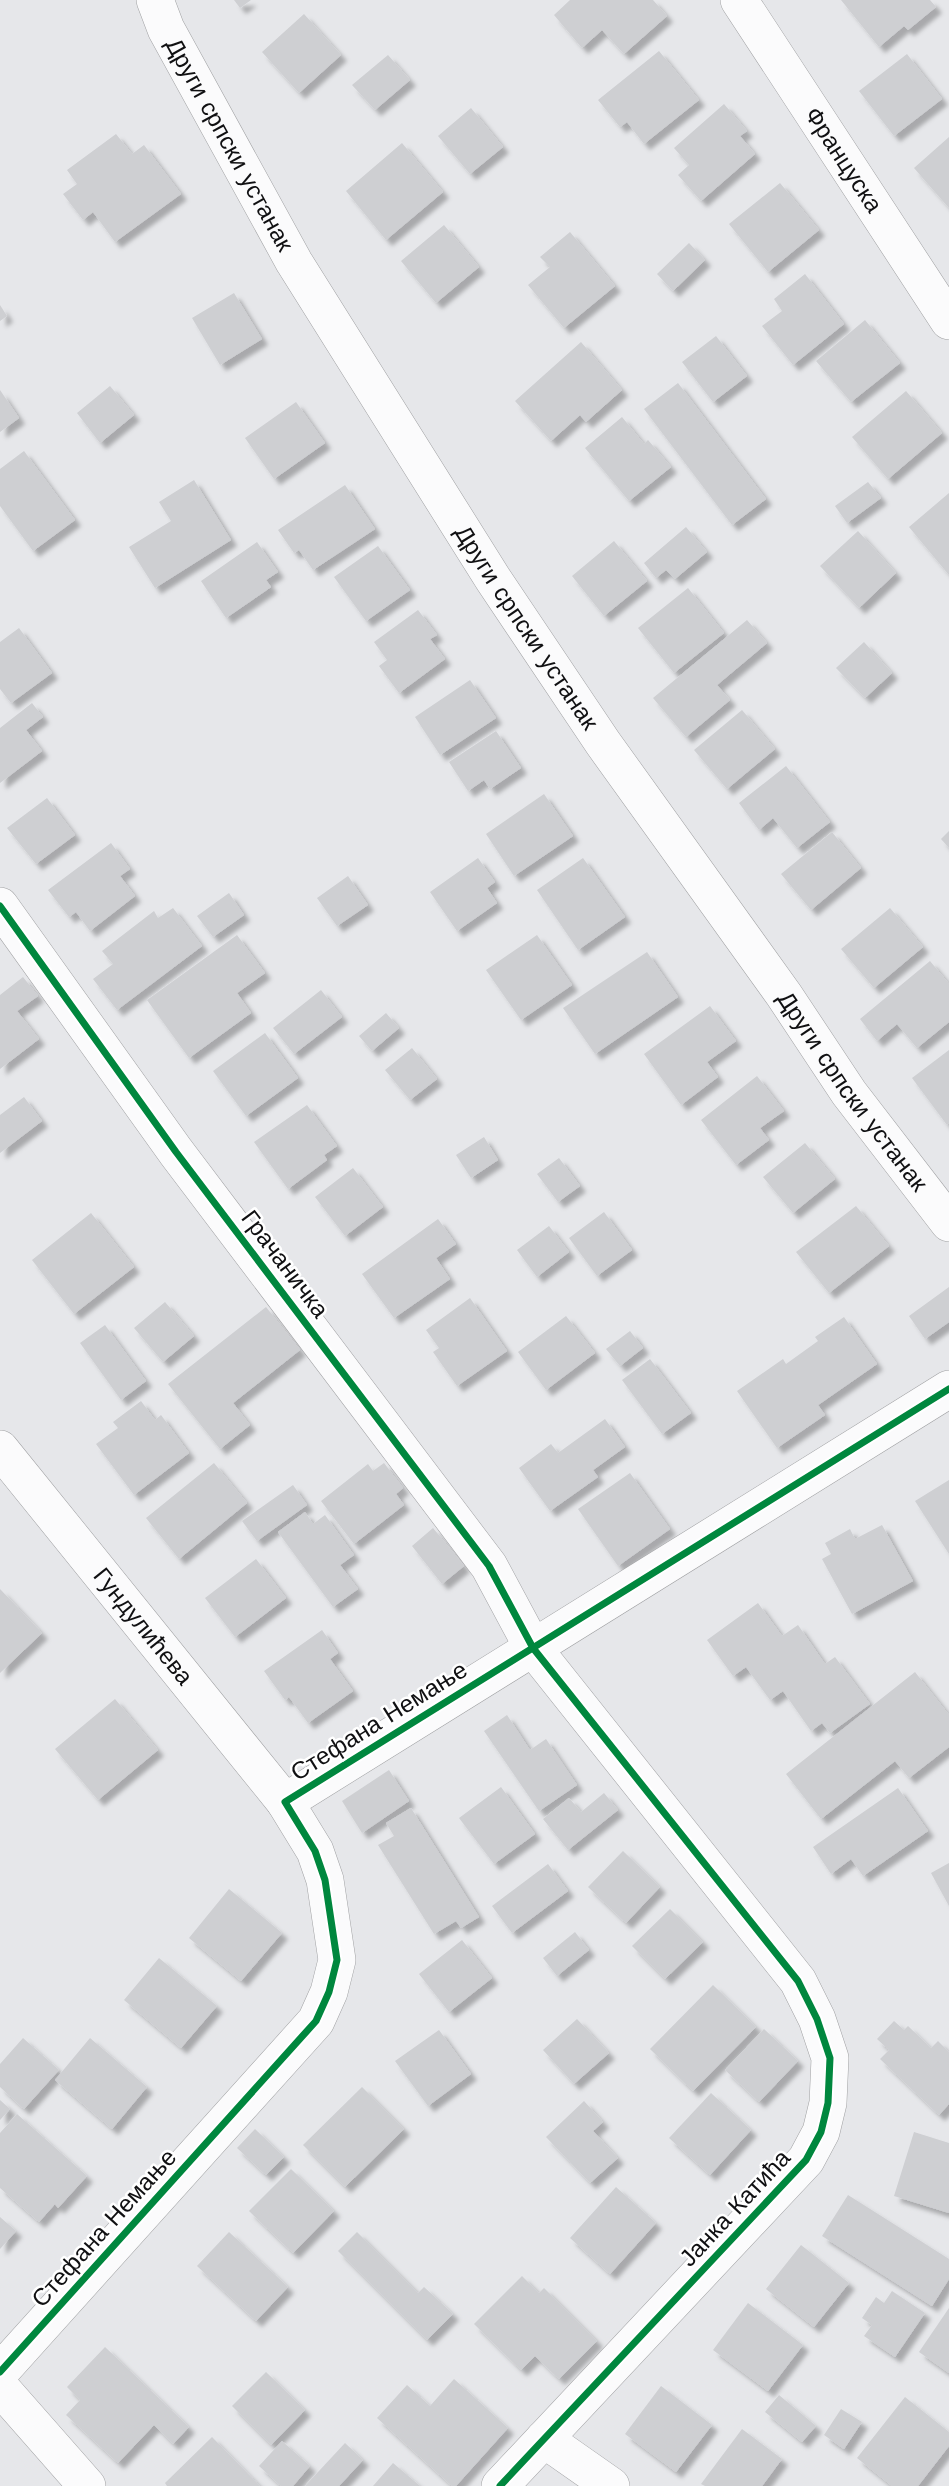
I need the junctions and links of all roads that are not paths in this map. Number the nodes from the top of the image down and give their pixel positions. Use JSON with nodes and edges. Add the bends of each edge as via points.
{"nodes":[{"id":1,"x":155,"y":0,"type":"edge"},
{"id":2,"x":738,"y":0,"type":"edge"},
{"id":3,"x":949,"y":321,"type":"edge"},
{"id":4,"x":0,"y":906,"type":"edge"},
{"id":5,"x":949,"y":1223,"type":"edge"},
{"id":6,"x":949,"y":1389,"type":"edge"},
{"id":7,"x":0,"y":1449,"type":"edge"},
{"id":8,"x":533,"y":1648,"type":"junction"},
{"id":9,"x":285,"y":1801,"type":"junction"},
{"id":10,"x":0,"y":2372,"type":"edge"},
{"id":11,"x":0,"y":2387,"type":"edge"},
{"id":12,"x":544,"y":2440,"type":"junction"},
{"id":13,"x":87,"y":2486,"type":"edge"},
{"id":14,"x":500,"y":2486,"type":"edge"},
{"id":15,"x":611,"y":2486,"type":"edge"}],
"edges":[{"from":1,"to":5,"type":"street","name":"Други српски устанак","via":[[166,29],[294,262],[493,579],[849,1093]]},
{"from":2,"to":3,"type":"street","name":"Француска"},
{"from":4,"to":8,"type":"street","name":"Грачаничка","via":[[176,1152],[489,1566]]},
{"from":6,"to":8,"type":"street","name":"Стефана Немање"},
{"from":7,"to":9,"type":"street","name":"Гундулићева"},
{"from":8,"to":9,"type":"street","name":"Стефана Немање"},
{"from":8,"to":12,"type":"street","name":"Јанка Катића","via":[[798,1981],[830,2058],[828,2103],[821,2132],[806,2161]]},
{"from":9,"to":10,"type":"street","name":"Стефана Немање","via":[[315,1851],[325,1880],[337,1960],[316,2021]]},
{"from":11,"to":13,"type":"street"},
{"from":12,"to":14,"type":"street","name":"Јанка Катића"},
{"from":12,"to":15,"type":"street"}]}
